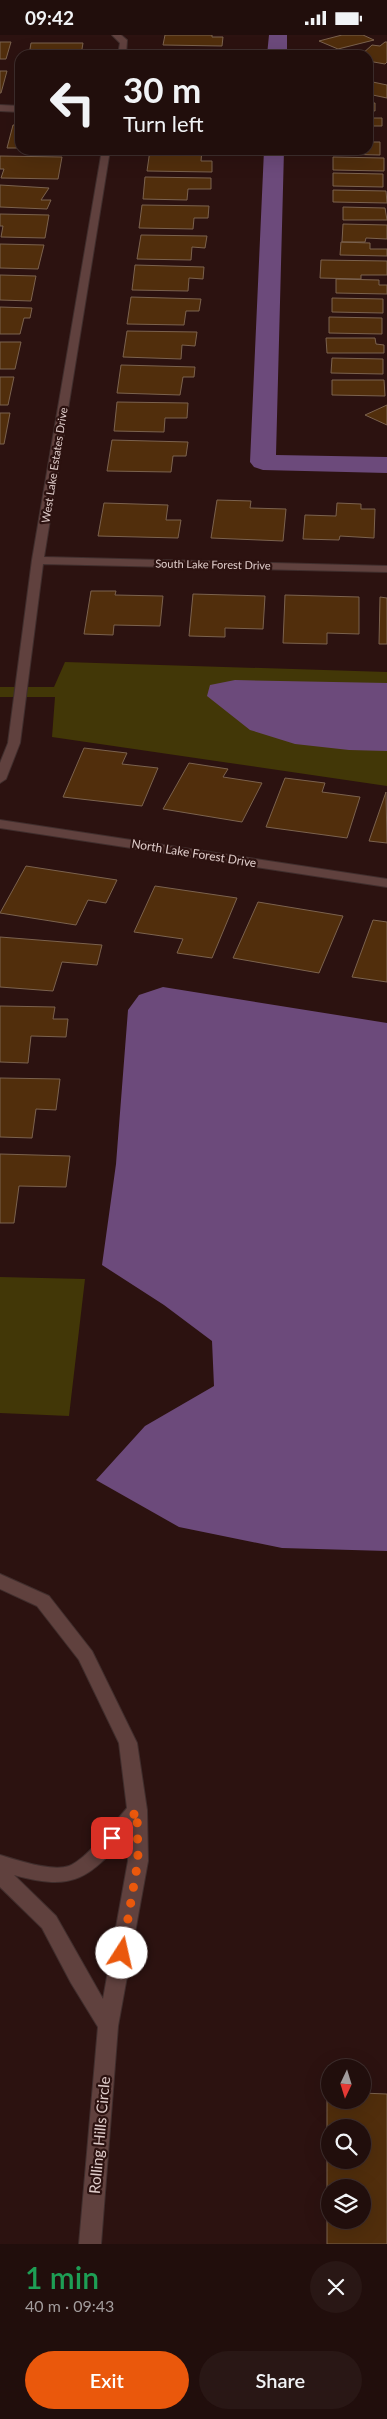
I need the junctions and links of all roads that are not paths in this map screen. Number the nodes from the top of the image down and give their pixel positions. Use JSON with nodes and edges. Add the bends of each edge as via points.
{"nodes":[{"id":1,"x":116,"y":35,"type":"edge"},
{"id":2,"x":123,"y":50,"type":"edge"},
{"id":3,"x":0,"y":108,"type":"edge"},
{"id":4,"x":15,"y":109,"type":"edge"},
{"id":5,"x":105,"y":155,"type":"edge"},
{"id":6,"x":38,"y":560,"type":"junction"},
{"id":7,"x":387,"y":569,"type":"edge"},
{"id":8,"x":0,"y":779,"type":"edge"},
{"id":9,"x":0,"y":823,"type":"edge"},
{"id":10,"x":387,"y":883,"type":"edge"},
{"id":11,"x":0,"y":1581,"type":"edge"},
{"id":12,"x":137,"y":1811,"type":"junction"},
{"id":13,"x":0,"y":1863,"type":"edge"},
{"id":14,"x":0,"y":1874,"type":"edge"},
{"id":15,"x":108,"y":2026,"type":"junction"},
{"id":16,"x":90,"y":2244,"type":"edge"}],
"edges":[{"from":1,"to":2,"type":"street","via":[[124,43]]},
{"from":3,"to":4,"type":"street"},
{"from":5,"to":6,"type":"street","name":"West Lake Estates Drive"},
{"from":6,"to":7,"type":"street","name":"South Lake Forest Drive"},
{"from":6,"to":8,"type":"street","name":"West Lake Estates Drive","via":[[14,743]]},
{"from":9,"to":10,"type":"street","name":"North Lake Forest Drive"},
{"from":11,"to":12,"type":"street","name":"Rolling Hills Circle","via":[[43,1601],[86,1656],[128,1743]]},
{"from":12,"to":13,"type":"street","via":[[100,1851],[73,1873],[35,1873]]},
{"from":12,"to":15,"type":"street","name":"Rolling Hills Circle","via":[[138,1861]]},
{"from":14,"to":15,"type":"street","via":[[49,1922]]},
{"from":15,"to":16,"type":"street","name":"Rolling Hills Circle"}]}
